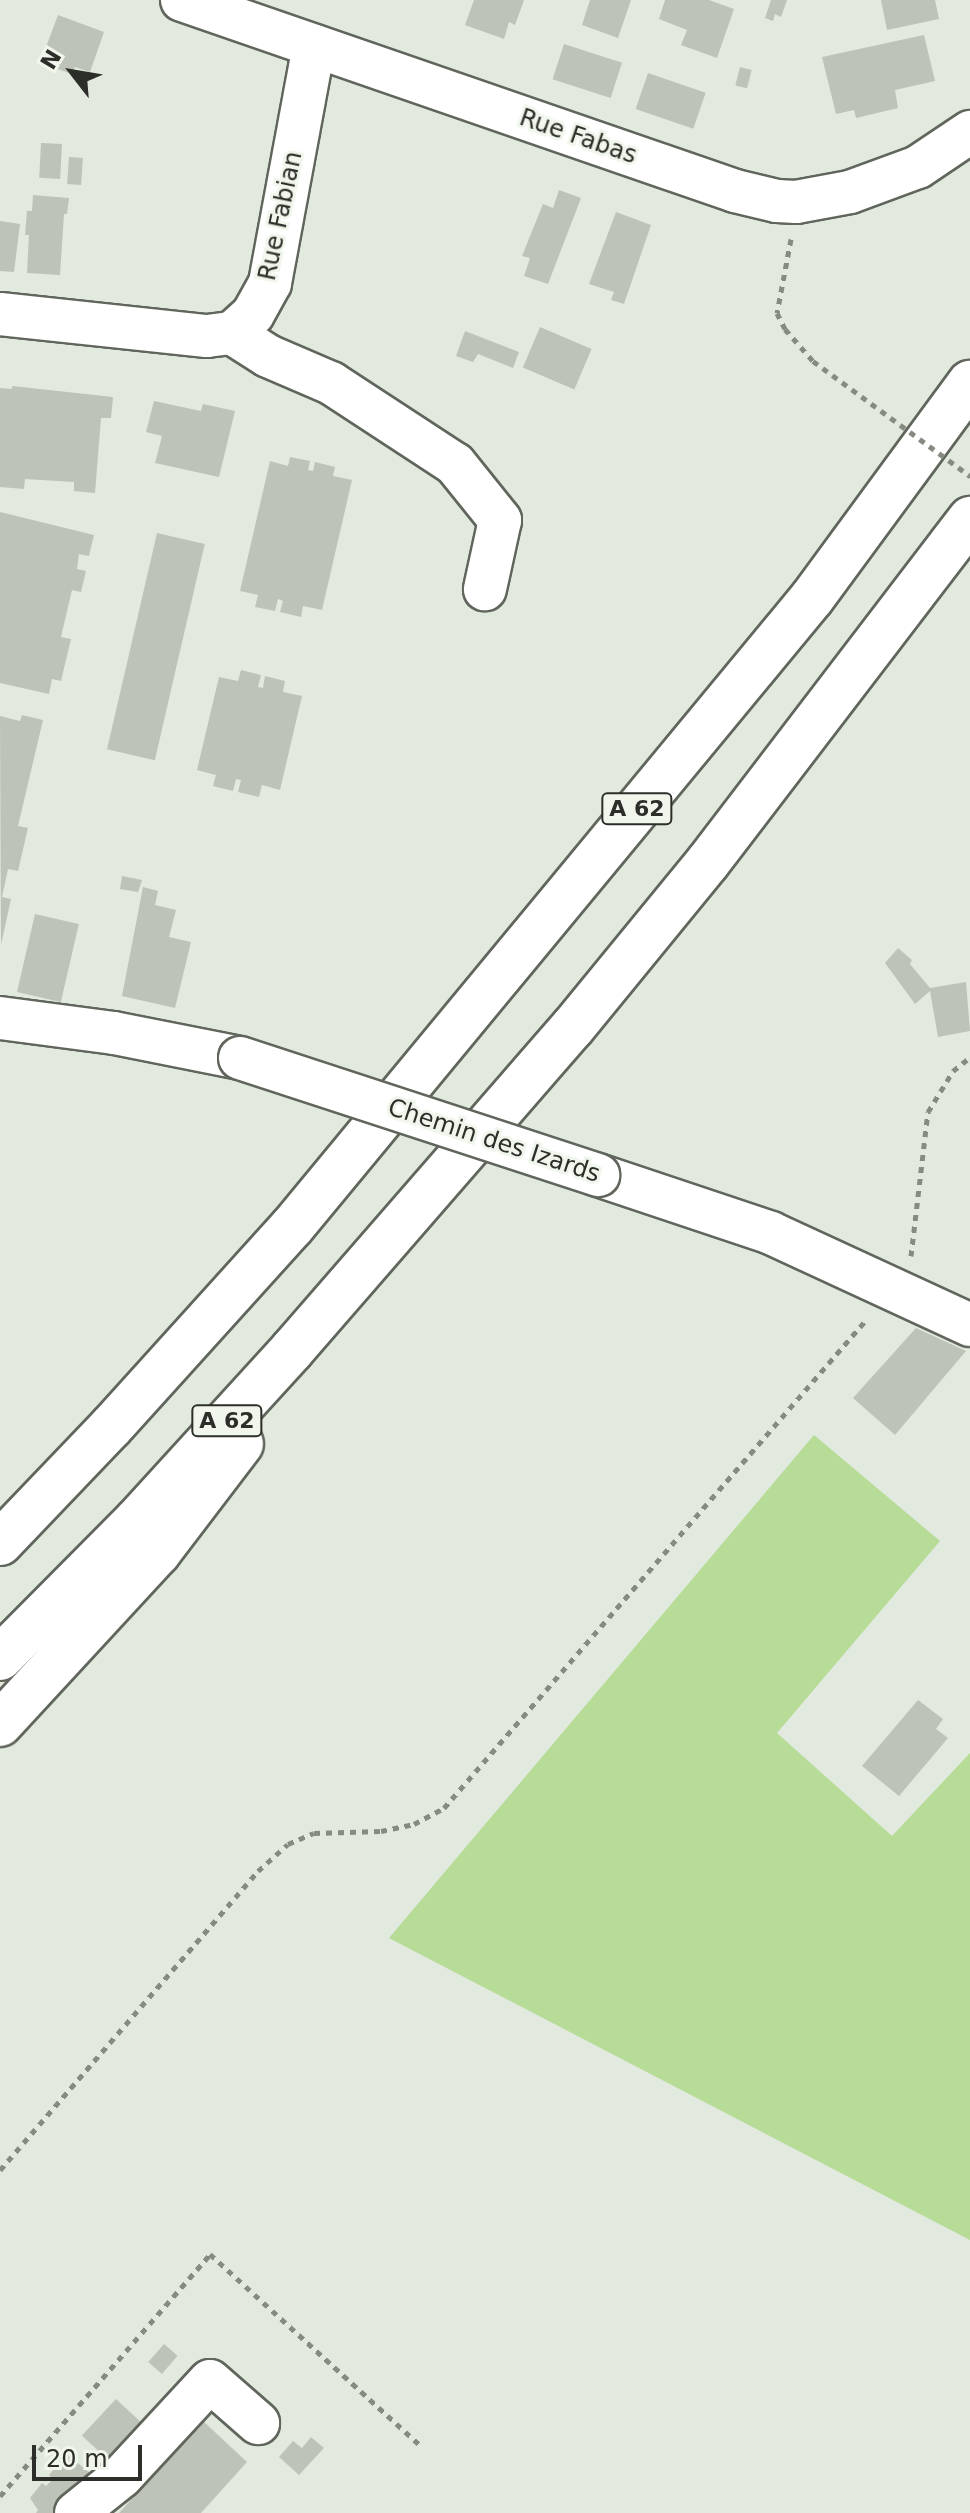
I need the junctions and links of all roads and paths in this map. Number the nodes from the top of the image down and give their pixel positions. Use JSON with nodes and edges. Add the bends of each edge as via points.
{"nodes":[{"id":1,"x":182,"y":0,"type":"edge"},
{"id":2,"x":314,"y":46,"type":"junction"},
{"id":3,"x":970,"y":132,"type":"edge"},
{"id":4,"x":792,"y":236,"type":"dead end"},
{"id":5,"x":0,"y":314,"type":"edge"},
{"id":6,"x":232,"y":333,"type":"junction"},
{"id":7,"x":970,"y":383,"type":"edge"},
{"id":8,"x":970,"y":476,"type":"edge"},
{"id":9,"x":970,"y":519,"type":"edge"},
{"id":10,"x":485,"y":589,"type":"dead end"},
{"id":11,"x":0,"y":1018,"type":"edge"},
{"id":12,"x":970,"y":1057,"type":"edge"},
{"id":13,"x":445,"y":1175,"type":"junction"},
{"id":14,"x":292,"y":1227,"type":"junction"},
{"id":15,"x":908,"y":1263,"type":"dead end"},
{"id":16,"x":875,"y":1314,"type":"dead end"},
{"id":17,"x":970,"y":1325,"type":"edge"},
{"id":18,"x":0,"y":1502,"type":"edge"},
{"id":19,"x":0,"y":1543,"type":"edge"},
{"id":20,"x":0,"y":1658,"type":"edge"},
{"id":21,"x":0,"y":1724,"type":"edge"},
{"id":22,"x":0,"y":2170,"type":"edge"},
{"id":23,"x":258,"y":2423,"type":"dead end"},
{"id":24,"x":76,"y":2513,"type":"edge"}],
"edges":[{"from":1,"to":2,"type":"street","name":"Rue Fabas"},
{"from":2,"to":3,"type":"street","name":"Rue Fabas","via":[[777,201],[850,192],[918,167]]},
{"from":2,"to":6,"type":"street","name":"Rue Fabian","via":[[270,283],[253,314]]},
{"from":4,"to":8,"type":"path","bridge":true,"via":[[777,313],[785,329],[813,361]]},
{"from":5,"to":6,"type":"street","via":[[207,336]]},
{"from":6,"to":10,"type":"street","via":[[268,356],[331,383],[455,464],[500,520]]},
{"from":7,"to":14,"type":"highway","number":"A 62","via":[[812,598]]},
{"from":9,"to":13,"type":"highway","number":"A 62","via":[[708,862]]},
{"from":11,"to":17,"type":"street","name":"Chemin des Izards","bridge":true,"via":[[240,1058],[771,1233]]},
{"from":12,"to":15,"type":"path","via":[[953,1071],[928,1112]]},
{"from":13,"to":20,"type":"highway","number":"A 62","via":[[167,1487]]},
{"from":13,"to":21,"type":"highway","via":[[158,1553]]},
{"from":14,"to":18,"type":"highway"},
{"from":14,"to":19,"type":"highway","number":"A 62"},
{"from":16,"to":22,"type":"path","via":[[444,1808],[414,1824],[381,1831],[314,1833],[288,1844],[258,1871]]},
{"from":23,"to":24,"type":"street","via":[[210,2381],[122,2476]]}]}
